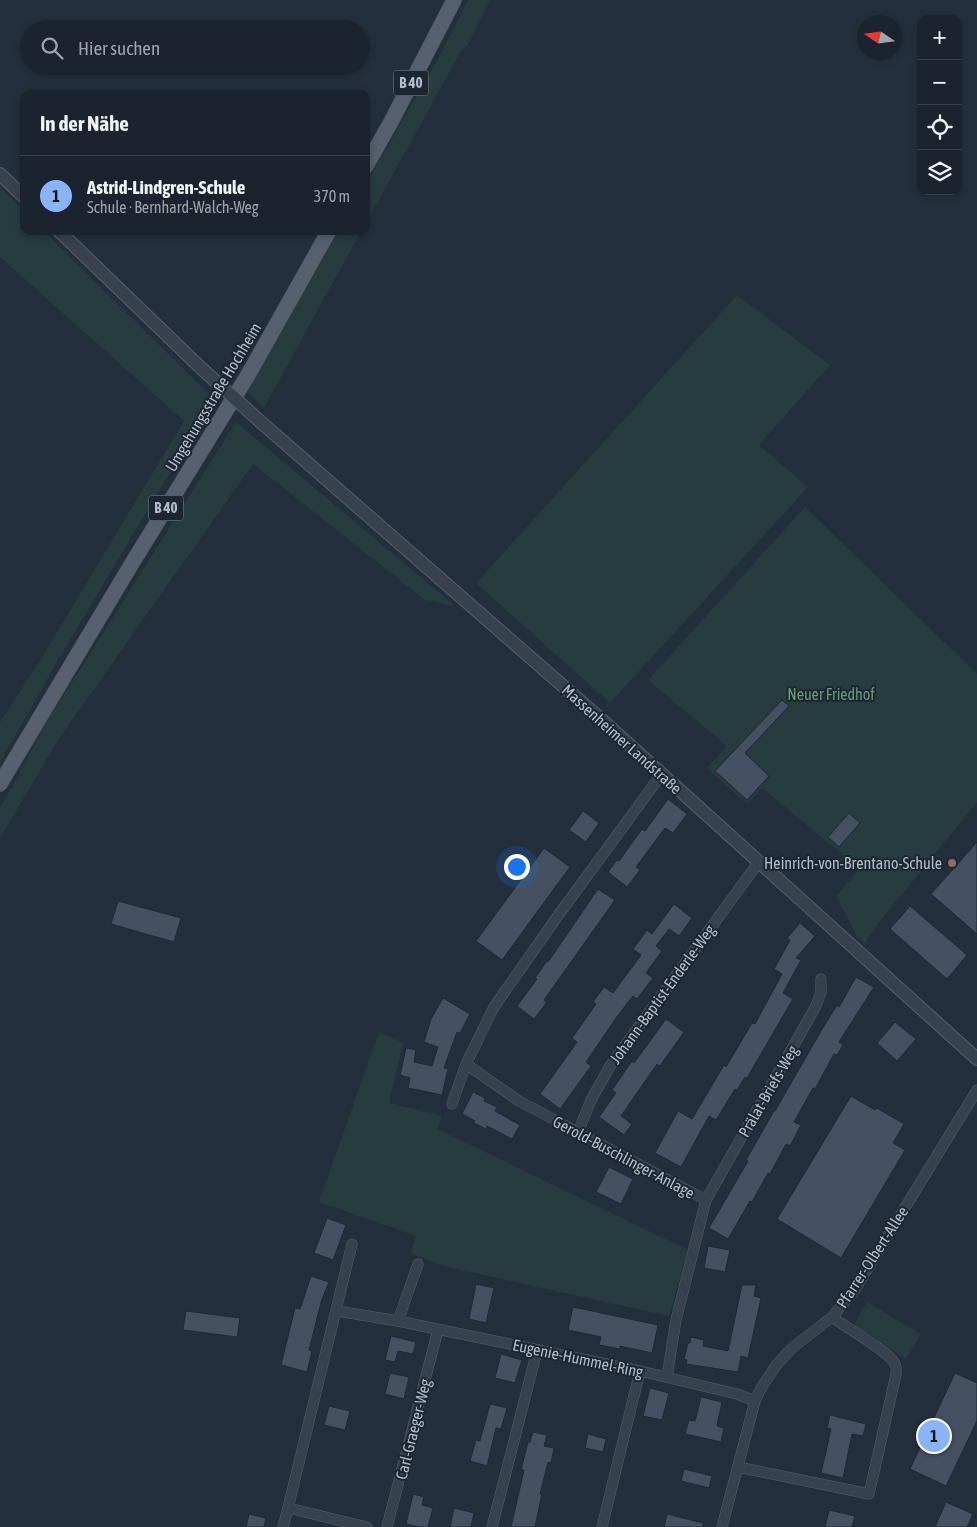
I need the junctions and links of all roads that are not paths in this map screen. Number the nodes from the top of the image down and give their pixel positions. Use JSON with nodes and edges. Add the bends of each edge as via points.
{"nodes":[{"id":1,"x":454,"y":0,"type":"edge"},
{"id":2,"x":370,"y":159,"type":"edge"},
{"id":3,"x":0,"y":174,"type":"edge"},
{"id":4,"x":20,"y":193,"type":"edge"},
{"id":5,"x":63,"y":235,"type":"edge"},
{"id":6,"x":327,"y":235,"type":"edge"},
{"id":7,"x":661,"y":775,"type":"junction"},
{"id":8,"x":0,"y":784,"type":"edge"},
{"id":9,"x":758,"y":862,"type":"junction"},
{"id":10,"x":821,"y":979,"type":"dead end"},
{"id":11,"x":977,"y":1059,"type":"edge"},
{"id":12,"x":466,"y":1064,"type":"junction"},
{"id":13,"x":977,"y":1090,"type":"edge"},
{"id":14,"x":452,"y":1104,"type":"dead end"},
{"id":15,"x":578,"y":1132,"type":"junction"},
{"id":16,"x":706,"y":1200,"type":"junction"},
{"id":17,"x":352,"y":1244,"type":"dead end"},
{"id":18,"x":418,"y":1264,"type":"dead end"},
{"id":19,"x":337,"y":1311,"type":"junction"},
{"id":20,"x":832,"y":1317,"type":"junction"},
{"id":21,"x":398,"y":1321,"type":"junction"},
{"id":22,"x":438,"y":1330,"type":"junction"},
{"id":23,"x":537,"y":1351,"type":"junction"},
{"id":24,"x":640,"y":1371,"type":"junction"},
{"id":25,"x":667,"y":1377,"type":"junction"},
{"id":26,"x":755,"y":1401,"type":"junction"},
{"id":27,"x":738,"y":1467,"type":"junction"},
{"id":28,"x":288,"y":1508,"type":"junction"},
{"id":29,"x":283,"y":1527,"type":"edge"},
{"id":30,"x":367,"y":1527,"type":"edge"},
{"id":31,"x":387,"y":1527,"type":"edge"},
{"id":32,"x":492,"y":1527,"type":"edge"},
{"id":33,"x":602,"y":1527,"type":"edge"},
{"id":34,"x":722,"y":1527,"type":"edge"}],
"edges":[{"from":1,"to":2,"type":"main road","number":"B 40"},
{"from":3,"to":4,"type":"street"},
{"from":5,"to":7,"type":"street","name":"Massenheimer Landstraße","bridge":true,"via":[[202,369]]},
{"from":6,"to":8,"type":"main road","name":"Umgehungsstraße Hochheim","number":"B 40","via":[[248,375]]},
{"from":7,"to":9,"type":"street","name":"Massenheimer Landstraße"},
{"from":7,"to":12,"type":"street","via":[[494,1007]]},
{"from":9,"to":11,"type":"street","name":"Massenheimer Landstraße"},
{"from":9,"to":15,"type":"street","name":"Johann-Baptist-Enderle-Weg","via":[[610,1066]]},
{"from":10,"to":16,"type":"street","name":"Prälat-Briefs-Weg","via":[[816,1006]]},
{"from":12,"to":14,"type":"street"},
{"from":12,"to":15,"type":"street","name":"Gerold-Buschlinger-Anlage","via":[[518,1101]]},
{"from":13,"to":20,"type":"street","name":"Pfarrer-Olbert-Allee","via":[[854,1291]]},
{"from":15,"to":16,"type":"street","name":"Gerold-Buschlinger-Anlage"},
{"from":16,"to":25,"type":"street","name":"Gerold-Buschlinger-Anlage","via":[[676,1320]]},
{"from":17,"to":19,"type":"street"},
{"from":18,"to":21,"type":"street"},
{"from":19,"to":21,"type":"street","name":"Eugenie-Hummel-Ring"},
{"from":19,"to":28,"type":"street"},
{"from":20,"to":26,"type":"street","name":"Pfarrer-Olbert-Allee","via":[[777,1364]]},
{"from":20,"to":27,"type":"street","via":[[895,1364],[895,1380],[869,1494]]},
{"from":21,"to":22,"type":"street","name":"Eugenie-Hummel-Ring"},
{"from":22,"to":23,"type":"street","name":"Eugenie-Hummel-Ring"},
{"from":22,"to":31,"type":"street","name":"Carl-Graeger-Weg"},
{"from":23,"to":24,"type":"street","name":"Eugenie-Hummel-Ring"},
{"from":23,"to":32,"type":"street"},
{"from":24,"to":25,"type":"street","name":"Eugenie-Hummel-Ring"},
{"from":24,"to":33,"type":"street"},
{"from":25,"to":26,"type":"street","name":"Eugenie-Hummel-Ring"},
{"from":26,"to":27,"type":"street","name":"Pfarrer-Olbert-Allee"},
{"from":27,"to":34,"type":"street","name":"Pfarrer-Olbert-Allee"},
{"from":28,"to":29,"type":"street"},
{"from":28,"to":30,"type":"street"}]}
